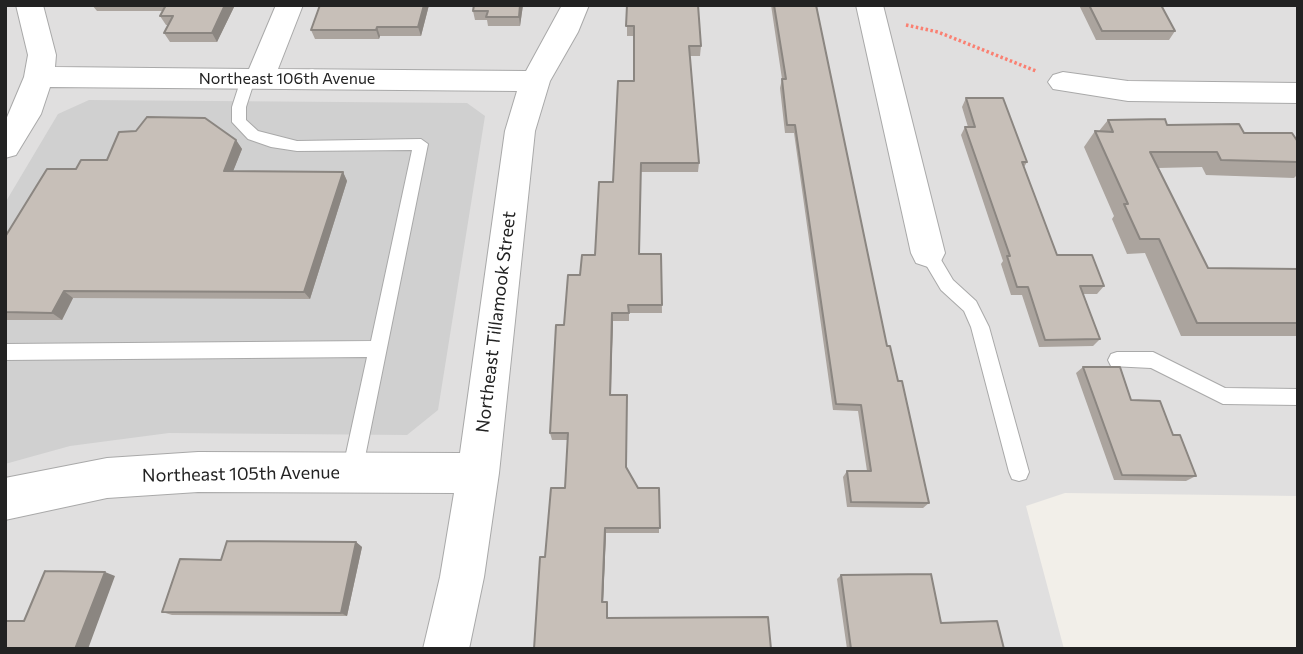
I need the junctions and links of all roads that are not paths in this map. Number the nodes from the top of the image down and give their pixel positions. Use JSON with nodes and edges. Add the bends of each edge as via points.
{"nodes":[{"id":1,"x":29,"y":5,"type":"edge"},
{"id":2,"x":290,"y":5,"type":"edge"},
{"id":3,"x":576,"y":5,"type":"edge"},
{"id":4,"x":871,"y":14,"type":"edge"},
{"id":5,"x":39,"y":77,"type":"junction"},
{"id":6,"x":254,"y":79,"type":"junction"},
{"id":7,"x":534,"y":80,"type":"junction"},
{"id":8,"x":1063,"y":82,"type":"road end"},
{"id":9,"x":1298,"y":93,"type":"edge"},
{"id":10,"x":5,"y":147,"type":"edge"},
{"id":11,"x":928,"y":253,"type":"joint"},
{"id":12,"x":378,"y":349,"type":"junction"},
{"id":13,"x":5,"y":352,"type":"edge"},
{"id":14,"x":1117,"y":359,"type":"dead end"},
{"id":15,"x":1298,"y":397,"type":"edge"},
{"id":16,"x":352,"y":472,"type":"junction"},
{"id":17,"x":1019,"y":472,"type":"dead end"},
{"id":18,"x":478,"y":473,"type":"junction"},
{"id":19,"x":5,"y":499,"type":"edge"},
{"id":20,"x":446,"y":649,"type":"edge"}],
"edges":[{"from":1,"to":5,"type":"street","via":[[41,47]]},
{"from":2,"to":6,"type":"street"},
{"from":3,"to":7,"type":"street","name":"Northeast Tillamook Street"},
{"from":4,"to":11,"type":"street"},
{"from":5,"to":6,"type":"street","name":"Northeast 106th Avenue"},
{"from":5,"to":10,"type":"street","via":[[26,114]]},
{"from":6,"to":7,"type":"street","name":"Northeast 106th Avenue"},
{"from":6,"to":12,"type":"lane","via":[[239,107],[239,122],[253,135],[297,146],[421,144]]},
{"from":7,"to":18,"type":"street","name":"Northeast Tillamook Street","via":[[520,131]]},
{"from":8,"to":9,"type":"street","via":[[1128,91]]},
{"from":11,"to":17,"type":"lane","via":[[981,327]]},
{"from":12,"to":13,"type":"lane"},
{"from":12,"to":16,"type":"lane"},
{"from":14,"to":15,"type":"lane","via":[[1153,360],[1223,396]]},
{"from":16,"to":18,"type":"street","name":"Northeast 105th Avenue"},
{"from":16,"to":19,"type":"street","name":"Northeast 105th Avenue","via":[[198,472],[107,478]]},
{"from":18,"to":20,"type":"street","name":"Northeast Tillamook Street"}]}
